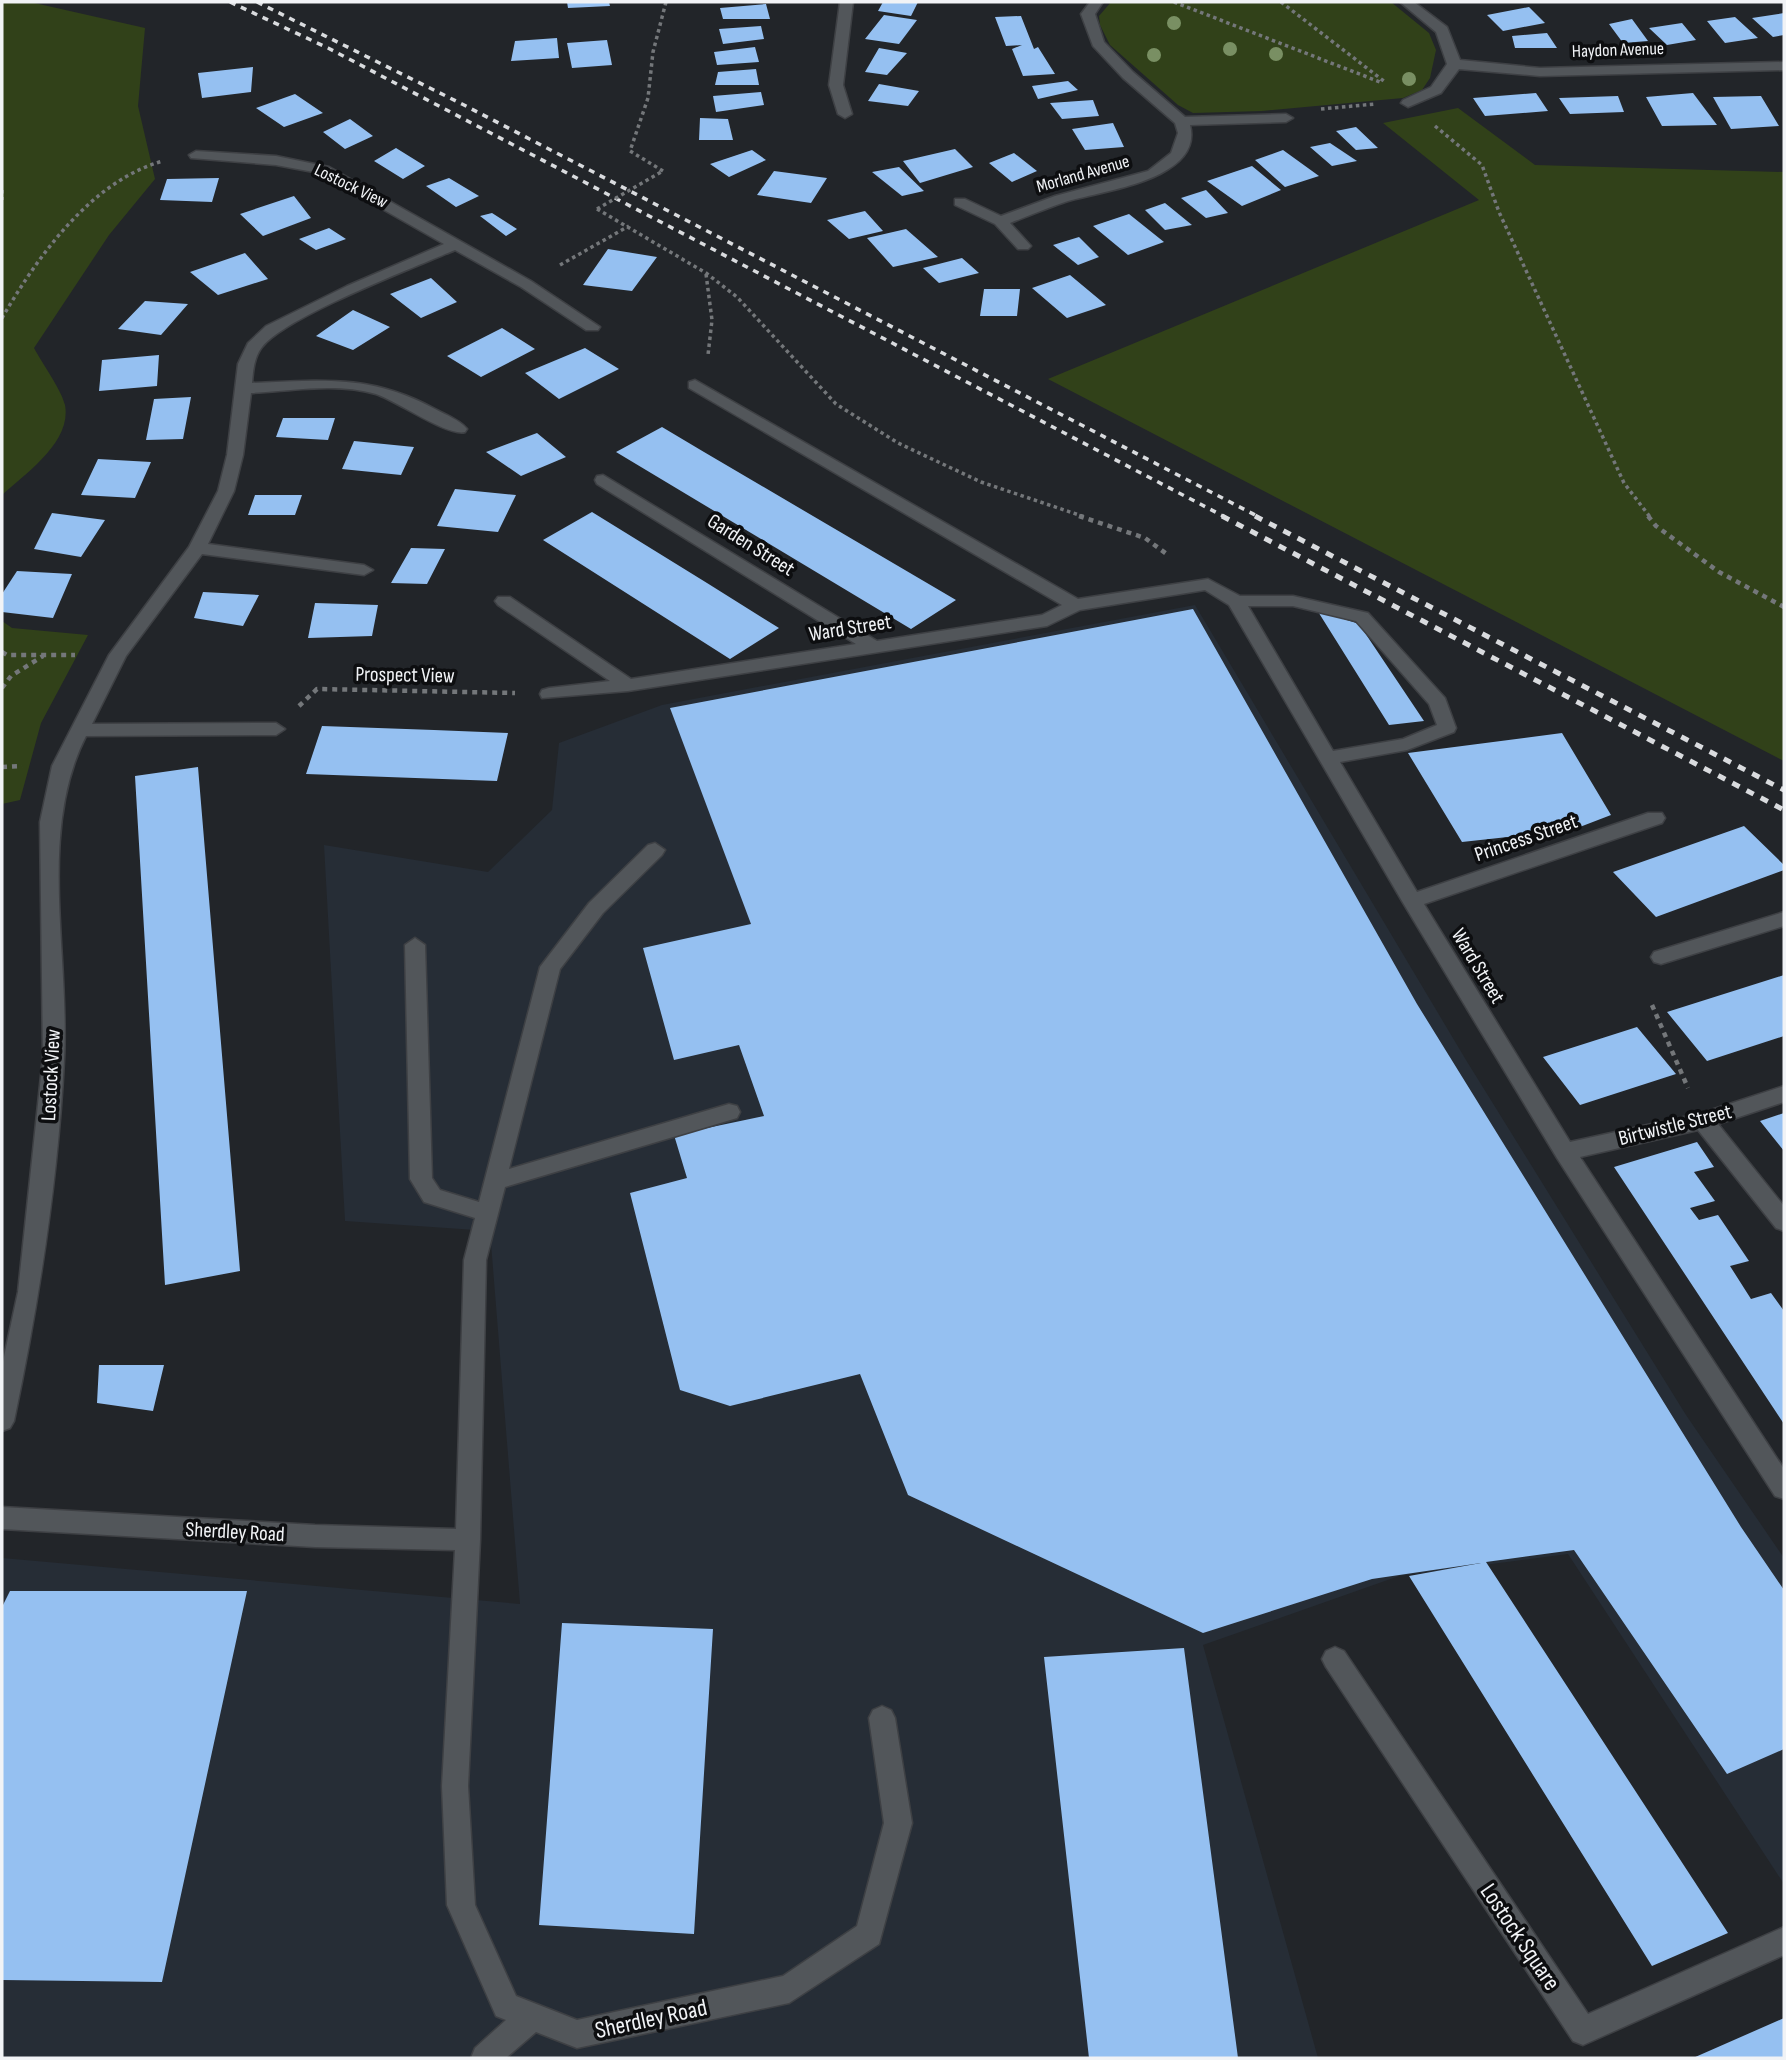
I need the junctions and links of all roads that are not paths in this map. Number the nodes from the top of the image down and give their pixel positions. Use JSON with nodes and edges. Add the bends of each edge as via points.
{"nodes":[{"id":1,"x":846,"y":2,"type":"edge"},
{"id":2,"x":1096,"y":2,"type":"edge"},
{"id":3,"x":1406,"y":2,"type":"edge"},
{"id":4,"x":1454,"y":64,"type":"junction"},
{"id":5,"x":1784,"y":66,"type":"edge"},
{"id":6,"x":1408,"y":103,"type":"road end"},
{"id":7,"x":845,"y":114,"type":"dead end"},
{"id":8,"x":1286,"y":118,"type":"road end"},
{"id":9,"x":1182,"y":121,"type":"junction"},
{"id":10,"x":196,"y":155,"type":"dead end"},
{"id":11,"x":960,"y":202,"type":"dead end"},
{"id":12,"x":1000,"y":221,"type":"junction"},
{"id":13,"x":453,"y":245,"type":"junction"},
{"id":14,"x":1023,"y":246,"type":"dead end"},
{"id":15,"x":592,"y":327,"type":"dead end"},
{"id":16,"x":695,"y":385,"type":"road end"},
{"id":17,"x":244,"y":388,"type":"junction"},
{"id":18,"x":459,"y":429,"type":"dead end"},
{"id":19,"x":603,"y":480,"type":"dead end"},
{"id":20,"x":197,"y":548,"type":"junction"},
{"id":21,"x":364,"y":570,"type":"dead end"},
{"id":22,"x":504,"y":601,"type":"dead end"},
{"id":23,"x":1236,"y":601,"type":"junction"},
{"id":24,"x":1075,"y":605,"type":"junction"},
{"id":25,"x":874,"y":647,"type":"junction"},
{"id":26,"x":628,"y":685,"type":"junction"},
{"id":27,"x":549,"y":694,"type":"road end"},
{"id":28,"x":276,"y":729,"type":"road end"},
{"id":29,"x":77,"y":730,"type":"junction"},
{"id":30,"x":1328,"y":758,"type":"junction"},
{"id":31,"x":1655,"y":818,"type":"dead end"},
{"id":32,"x":655,"y":850,"type":"dead end"},
{"id":33,"x":1412,"y":901,"type":"junction"},
{"id":34,"x":1784,"y":919,"type":"edge"},
{"id":35,"x":415,"y":945,"type":"dead end"},
{"id":36,"x":1661,"y":957,"type":"dead end"},
{"id":37,"x":1784,"y":1094,"type":"edge"},
{"id":38,"x":729,"y":1112,"type":"dead end"},
{"id":39,"x":1703,"y":1121,"type":"junction"},
{"id":40,"x":1564,"y":1152,"type":"junction"},
{"id":41,"x":494,"y":1182,"type":"junction"},
{"id":42,"x":486,"y":1213,"type":"junction"},
{"id":43,"x":1784,"y":1222,"type":"edge"},
{"id":44,"x":2,"y":1421,"type":"edge"},
{"id":45,"x":1784,"y":1489,"type":"edge"},
{"id":46,"x":2,"y":1518,"type":"edge"},
{"id":47,"x":468,"y":1540,"type":"junction"},
{"id":48,"x":1335,"y":1659,"type":"dead end"},
{"id":49,"x":882,"y":1718,"type":"dead end"},
{"id":50,"x":1784,"y":1941,"type":"edge"},
{"id":51,"x":532,"y":2016,"type":"junction"},
{"id":52,"x":485,"y":2058,"type":"edge"}],
"edges":[{"from":1,"to":7,"type":"street","via":[[836,85]]},
{"from":2,"to":9,"type":"street","via":[[1088,14],[1098,43]]},
{"from":3,"to":4,"type":"street","via":[[1442,30]]},
{"from":4,"to":5,"type":"street","name":"Haydon Avenue","via":[[1540,72]]},
{"from":4,"to":6,"type":"street","via":[[1444,85],[1427,99]]},
{"from":8,"to":9,"type":"street"},
{"from":9,"to":12,"type":"street","name":"Morland Avenue","via":[[1185,133],[1178,155],[1153,174]]},
{"from":10,"to":13,"type":"street","name":"Lostock View","via":[[256,157],[324,170]]},
{"from":11,"to":12,"type":"street"},
{"from":12,"to":14,"type":"street"},
{"from":13,"to":15,"type":"street","name":"Lostock View","via":[[526,284]]},
{"from":13,"to":17,"type":"street","name":"Lostock View","via":[[272,329],[254,346],[246,364]]},
{"from":16,"to":24,"type":"street"},
{"from":17,"to":18,"type":"street","via":[[370,388]]},
{"from":17,"to":20,"type":"street","name":"Lostock View","via":[[226,491]]},
{"from":19,"to":25,"type":"street","name":"Garden Street"},
{"from":20,"to":21,"type":"street"},
{"from":20,"to":29,"type":"street","name":"Lostock View","via":[[118,655]]},
{"from":22,"to":26,"type":"street"},
{"from":23,"to":24,"type":"street","name":"Ward Street","via":[[1208,584]]},
{"from":23,"to":30,"type":"street","name":"Ward Street"},
{"from":23,"to":30,"type":"street","via":[[1293,601],[1362,617],[1438,702],[1447,728],[1407,744]]},
{"from":24,"to":25,"type":"street","name":"Ward Street","via":[[1046,620]]},
{"from":25,"to":26,"type":"street","name":"Ward Street"},
{"from":26,"to":27,"type":"street","name":"Ward Street"},
{"from":28,"to":29,"type":"street"},
{"from":29,"to":44,"type":"street","name":"Lostock View","via":[[61,766],[50,821],[53,1069],[29,1292]]},
{"from":30,"to":33,"type":"street","name":"Ward Street"},
{"from":31,"to":33,"type":"street","name":"Princess Street"},
{"from":32,"to":41,"type":"street","name":"Sherdley Road","via":[[596,908],[550,967]]},
{"from":33,"to":40,"type":"street","name":"Ward Street"},
{"from":34,"to":36,"type":"street"},
{"from":35,"to":42,"type":"street","via":[[421,1179],[432,1196]]},
{"from":37,"to":39,"type":"street","name":"Birtwistle Street"},
{"from":38,"to":41,"type":"street"},
{"from":39,"to":40,"type":"street","name":"Birtwistle Street"},
{"from":39,"to":43,"type":"street"},
{"from":40,"to":45,"type":"street","name":"Ward Street"},
{"from":41,"to":42,"type":"street","name":"Sherdley Road"},
{"from":42,"to":47,"type":"street","name":"Sherdley Road","via":[[475,1260]]},
{"from":46,"to":47,"type":"street","name":"Sherdley Road"},
{"from":47,"to":51,"type":"street","name":"Sherdley Road","via":[[454,1786],[461,1905],[506,2006]]},
{"from":48,"to":50,"type":"street","name":"Lostock Square","via":[[1583,2031]]},
{"from":49,"to":51,"type":"street","name":"Sherdley Road","via":[[898,1823],[869,1934],[789,1989],[577,2034]]},
{"from":51,"to":52,"type":"street"}]}
